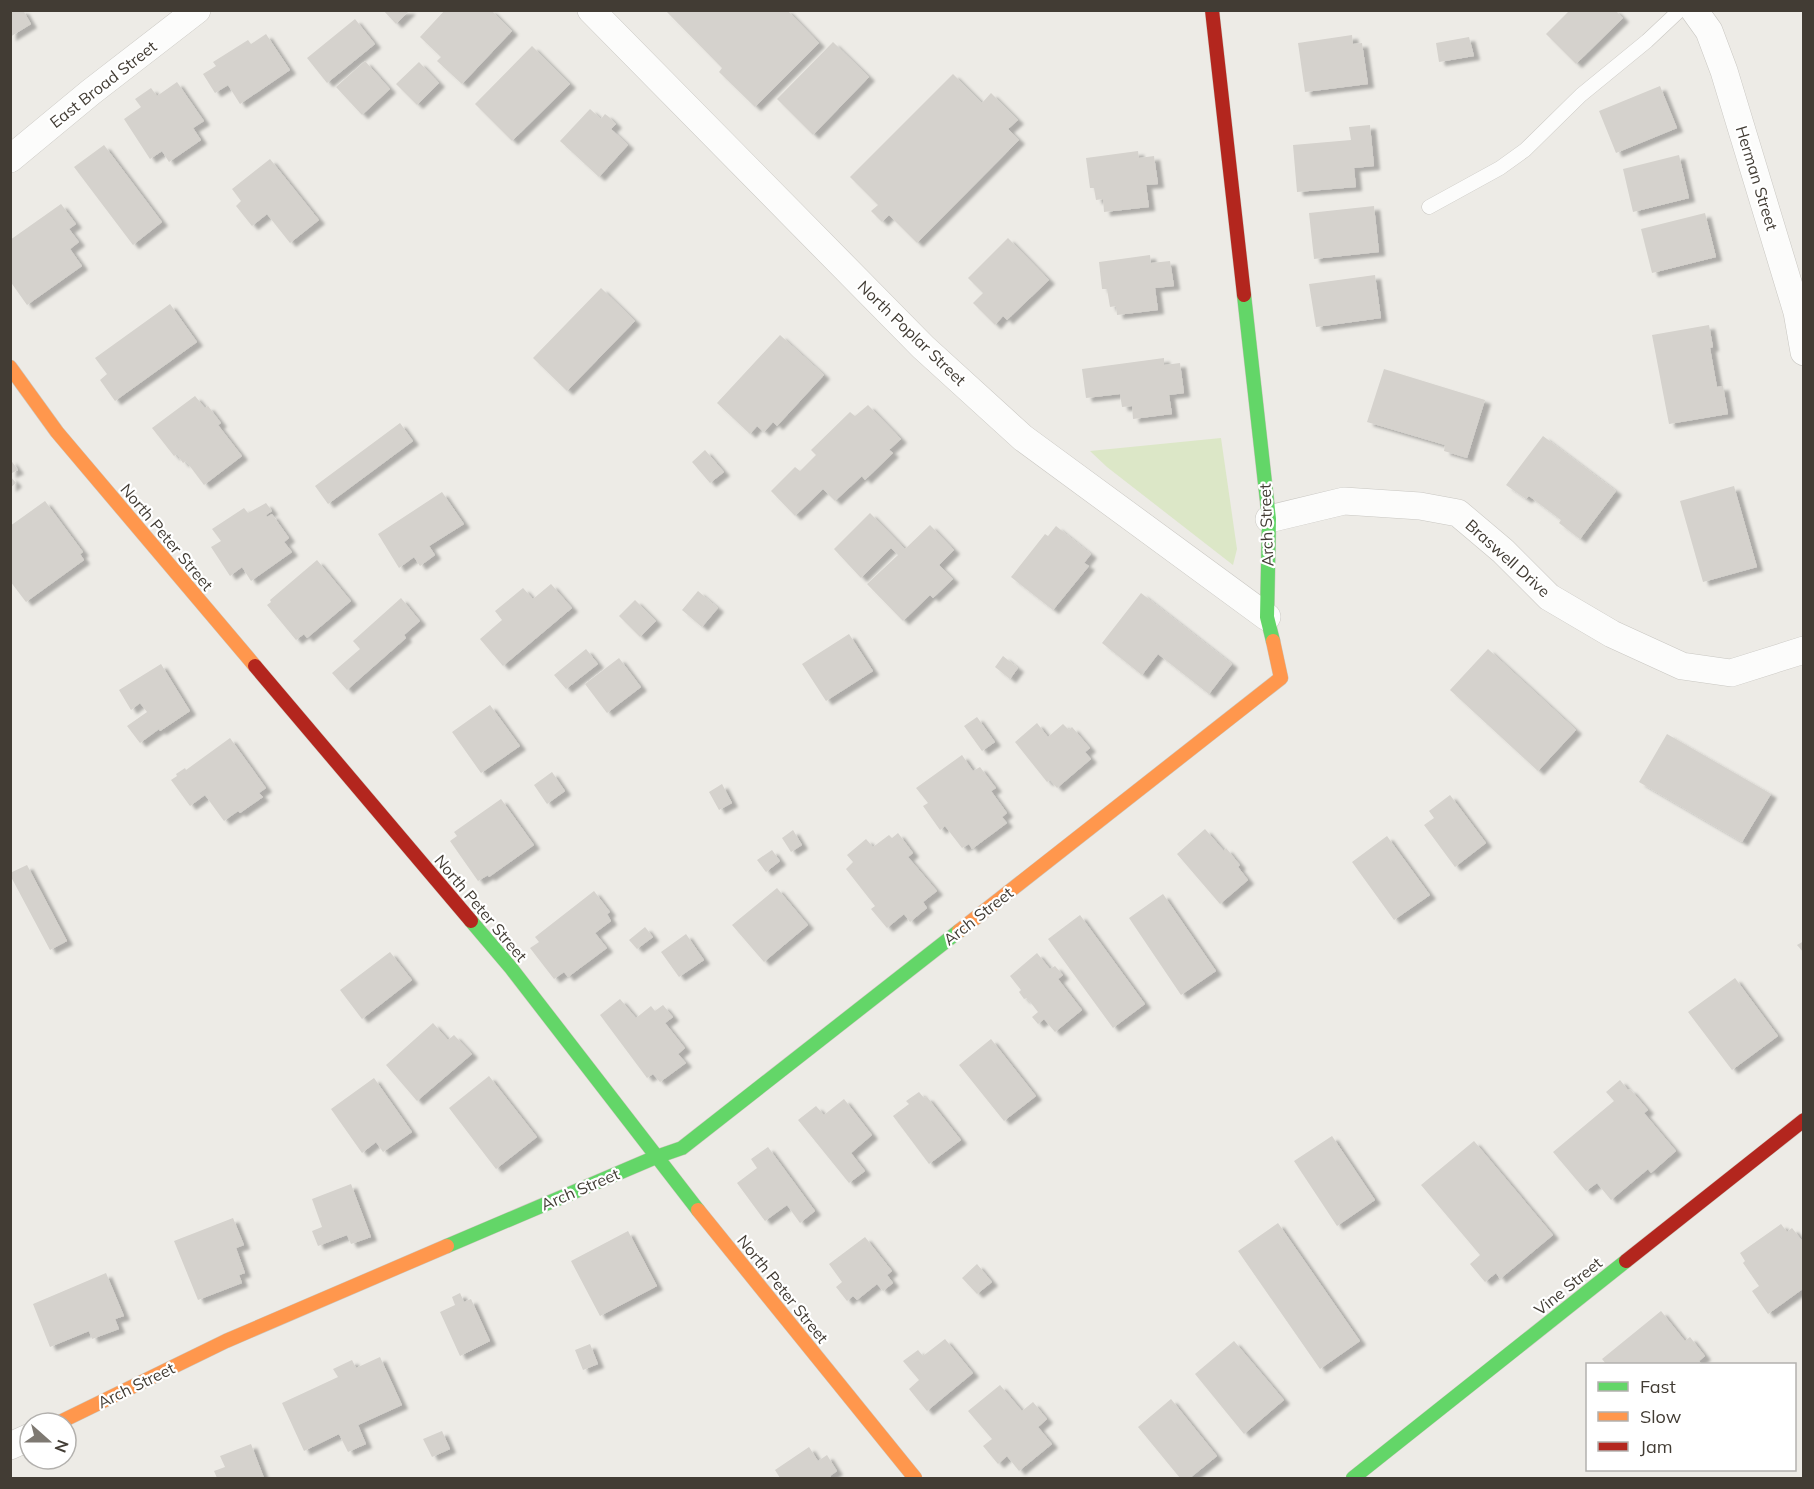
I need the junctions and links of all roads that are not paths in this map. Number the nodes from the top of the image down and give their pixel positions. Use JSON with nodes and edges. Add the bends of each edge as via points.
{"nodes":[{"id":1,"x":197,"y":10,"type":"edge"},
{"id":2,"x":591,"y":10,"type":"edge"},
{"id":3,"x":1212,"y":10,"type":"edge"},
{"id":4,"x":1680,"y":10,"type":"edge"},
{"id":5,"x":1694,"y":10,"type":"edge"},
{"id":6,"x":10,"y":159,"type":"edge"},
{"id":7,"x":1429,"y":207,"type":"dead end"},
{"id":8,"x":1803,"y":352,"type":"edge"},
{"id":9,"x":10,"y":368,"type":"edge"},
{"id":10,"x":1269,"y":519,"type":"junction"},
{"id":11,"x":1267,"y":617,"type":"junction"},
{"id":12,"x":1803,"y":650,"type":"edge"},
{"id":13,"x":1803,"y":1119,"type":"edge"},
{"id":14,"x":656,"y":1157,"type":"junction"},
{"id":15,"x":78,"y":1413,"type":"edge"},
{"id":16,"x":915,"y":1479,"type":"edge"},
{"id":17,"x":1353,"y":1479,"type":"edge"}],
"edges":[{"from":1,"to":6,"type":"street","name":"East Broad Street"},
{"from":2,"to":11,"type":"street","name":"North Poplar Street","via":[[923,347],[1023,438]]},
{"from":3,"to":10,"type":"street","name":"Arch Street"},
{"from":4,"to":7,"type":"lane","via":[[1525,150]]},
{"from":5,"to":8,"type":"street","name":"Herman Street","via":[[1709,31],[1724,71],[1797,312]]},
{"from":9,"to":14,"type":"street","name":"North Peter Street","via":[[57,432],[511,968]]},
{"from":10,"to":11,"type":"street","name":"Arch Street"},
{"from":10,"to":12,"type":"street","name":"Braswell Drive","via":[[1344,501],[1458,513],[1549,597],[1612,634],[1682,666],[1731,673]]},
{"from":11,"to":14,"type":"street","name":"Arch Street","via":[[1281,678],[682,1148]]},
{"from":13,"to":17,"type":"street","name":"Vine Street"},
{"from":14,"to":15,"type":"street","name":"Arch Street","via":[[226,1341]]},
{"from":14,"to":16,"type":"street","name":"North Peter Street"}]}
